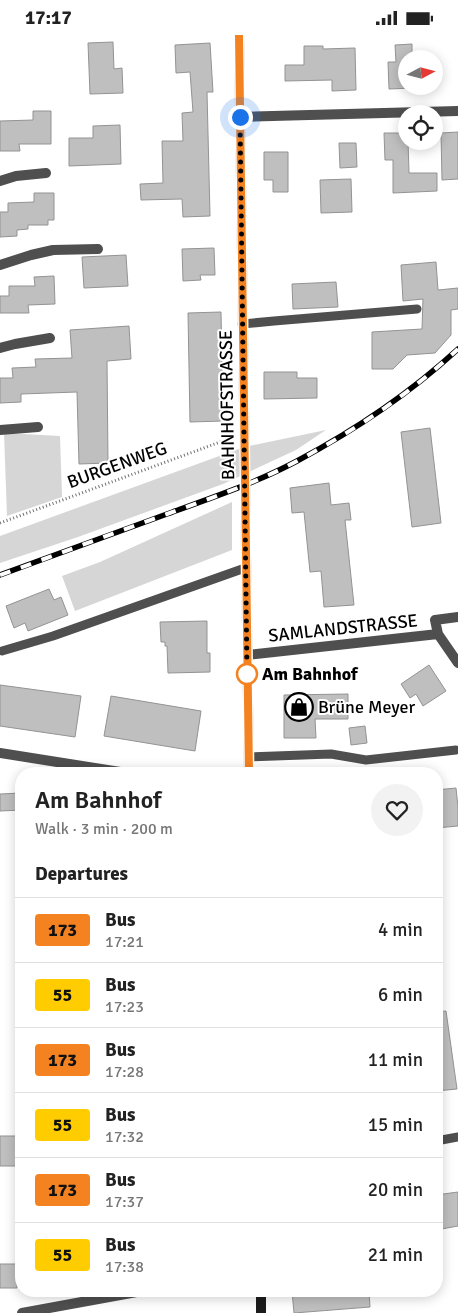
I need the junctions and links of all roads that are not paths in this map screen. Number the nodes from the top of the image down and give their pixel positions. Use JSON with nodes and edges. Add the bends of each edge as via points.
{"nodes":[{"id":1,"x":239,"y":35,"type":"edge"},
{"id":2,"x":458,"y":111,"type":"edge"},
{"id":3,"x":240,"y":117,"type":"junction"},
{"id":4,"x":46,"y":173,"type":"dead end"},
{"id":5,"x":0,"y":181,"type":"edge"},
{"id":6,"x":98,"y":249,"type":"dead end"},
{"id":7,"x":0,"y":265,"type":"edge"},
{"id":8,"x":417,"y":309,"type":"dead end"},
{"id":9,"x":242,"y":324,"type":"junction"},
{"id":10,"x":50,"y":338,"type":"dead end"},
{"id":11,"x":0,"y":348,"type":"edge"},
{"id":12,"x":38,"y":427,"type":"dead end"},
{"id":13,"x":0,"y":430,"type":"edge"},
{"id":14,"x":246,"y":568,"type":"junction"},
{"id":15,"x":458,"y":617,"type":"edge"},
{"id":16,"x":438,"y":634,"type":"junction"},
{"id":17,"x":2,"y":651,"type":"dead end"},
{"id":18,"x":247,"y":655,"type":"junction"},
{"id":19,"x":458,"y":663,"type":"edge"},
{"id":20,"x":456,"y":750,"type":"dead end"},
{"id":21,"x":0,"y":753,"type":"edge"},
{"id":22,"x":248,"y":757,"type":"junction"},
{"id":23,"x":89,"y":767,"type":"edge"},
{"id":24,"x":249,"y":767,"type":"edge"},
{"id":25,"x":458,"y":1137,"type":"edge"},
{"id":26,"x":443,"y":1140,"type":"edge"},
{"id":27,"x":109,"y":1297,"type":"edge"},
{"id":28,"x":261,"y":1297,"type":"edge"},
{"id":29,"x":22,"y":1313,"type":"edge"},
{"id":30,"x":261,"y":1313,"type":"edge"}],
"edges":[{"from":1,"to":3,"type":"street","name":"BAHNHOFSTRASSE"},
{"from":2,"to":3,"type":"street"},
{"from":3,"to":9,"type":"street","name":"BAHNHOFSTRASSE"},
{"from":4,"to":5,"type":"street"},
{"from":6,"to":7,"type":"street","via":[[53,251]]},
{"from":8,"to":9,"type":"lane"},
{"from":9,"to":14,"type":"street","name":"BAHNHOFSTRASSE"},
{"from":10,"to":11,"type":"street"},
{"from":12,"to":13,"type":"street"},
{"from":14,"to":17,"type":"lane"},
{"from":14,"to":18,"type":"street","name":"BAHNHOFSTRASSE"},
{"from":15,"to":16,"type":"street","via":[[435,620]]},
{"from":16,"to":18,"type":"street","name":"SAMLANDSTRASSE"},
{"from":16,"to":19,"type":"street","name":"SAMLANDSTRASSE"},
{"from":18,"to":22,"type":"street","name":"BAHNHOFSTRASSE"},
{"from":20,"to":22,"type":"lane","via":[[366,760],[331,754]]},
{"from":21,"to":23,"type":"street"},
{"from":22,"to":24,"type":"street","name":"BAHNHOFSTRASSE"},
{"from":25,"to":26,"type":"lane"},
{"from":27,"to":29,"type":"street"},
{"from":28,"to":30,"type":"street"}]}
